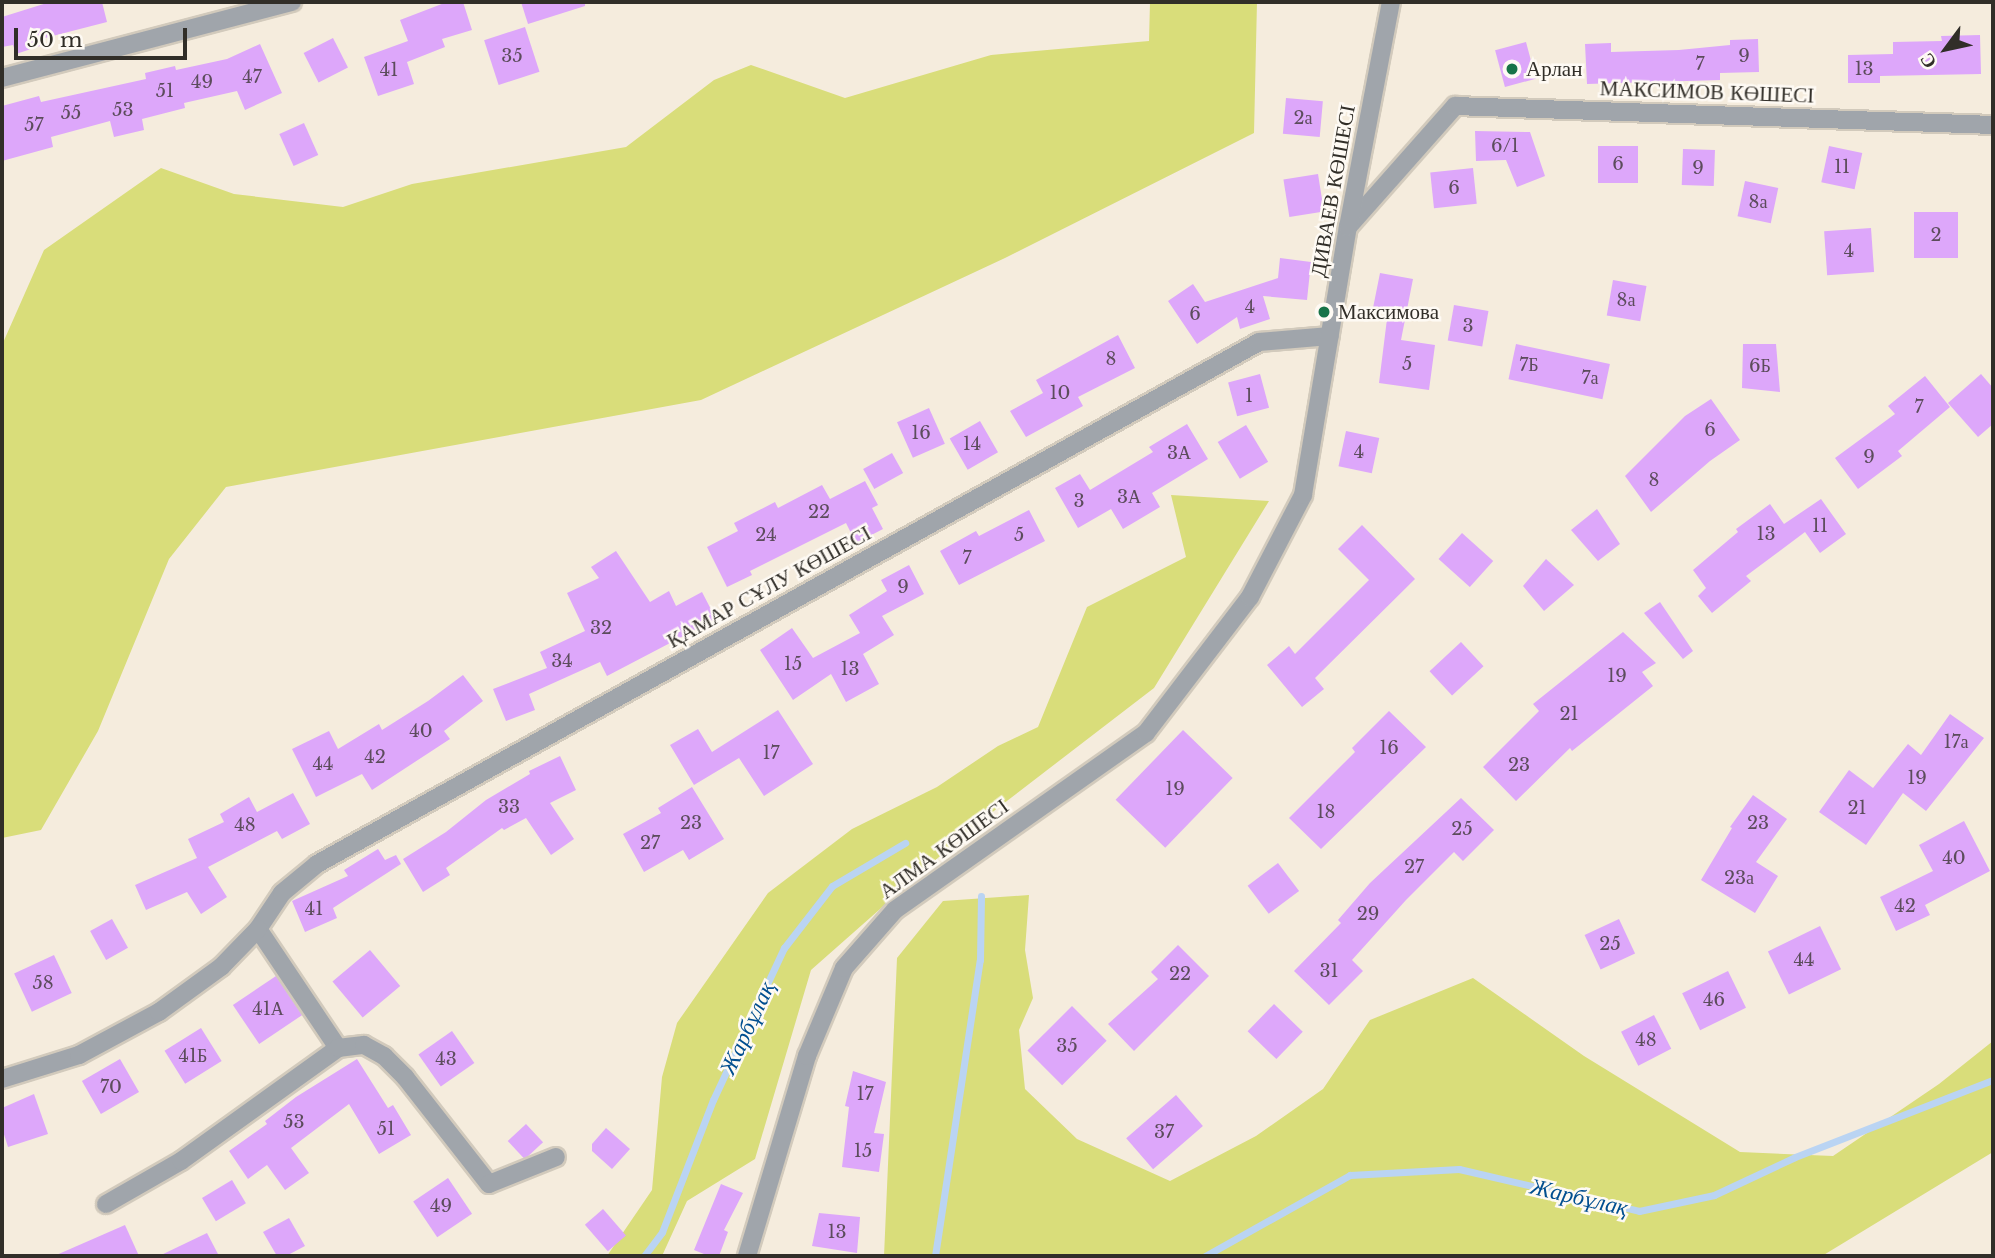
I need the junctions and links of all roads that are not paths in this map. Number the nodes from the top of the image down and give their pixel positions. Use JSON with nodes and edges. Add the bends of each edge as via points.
{"nodes":[{"id":1,"x":292,"y":2,"type":"edge"},
{"id":2,"x":1391,"y":2,"type":"edge"},
{"id":3,"x":2,"y":78,"type":"edge"},
{"id":4,"x":1993,"y":125,"type":"edge"},
{"id":5,"x":1348,"y":227,"type":"junction"},
{"id":6,"x":1330,"y":336,"type":"junction"},
{"id":7,"x":1206,"y":654,"type":"joint"},
{"id":8,"x":258,"y":929,"type":"junction"},
{"id":9,"x":338,"y":1048,"type":"junction"},
{"id":10,"x":2,"y":1079,"type":"edge"},
{"id":11,"x":556,"y":1157,"type":"dead end"},
{"id":12,"x":106,"y":1204,"type":"dead end"},
{"id":13,"x":747,"y":1256,"type":"edge"}],
"edges":[{"from":1,"to":3,"type":"street"},
{"from":2,"to":5,"type":"street","name":"ДИВАЕВ КӨШЕСІ"},
{"from":4,"to":5,"type":"street","name":"МАКСИМОВ КӨШЕСІ","via":[[1455,106]]},
{"from":5,"to":6,"type":"street","name":"ДИВАЕВ КӨШЕСІ"},
{"from":6,"to":7,"type":"street","name":"ДИВАЕВ КӨШЕСІ","via":[[1303,495],[1250,597]]},
{"from":6,"to":8,"type":"street","name":"ҚАМАР СҰЛУ КӨШЕСІ","via":[[1259,342],[1235,355],[317,864],[282,893]]},
{"from":7,"to":13,"type":"street","name":"АЛМА КӨШЕСІ","via":[[1146,733],[895,910],[844,968],[807,1056]]},
{"from":8,"to":9,"type":"street"},
{"from":8,"to":10,"type":"street","name":"ҚАМАР СҰЛУ КӨШЕСІ","via":[[221,967],[159,1012],[79,1055]]},
{"from":9,"to":11,"type":"street","via":[[364,1045],[384,1056],[405,1076],[489,1184]]},
{"from":9,"to":12,"type":"street","via":[[181,1161]]}]}
